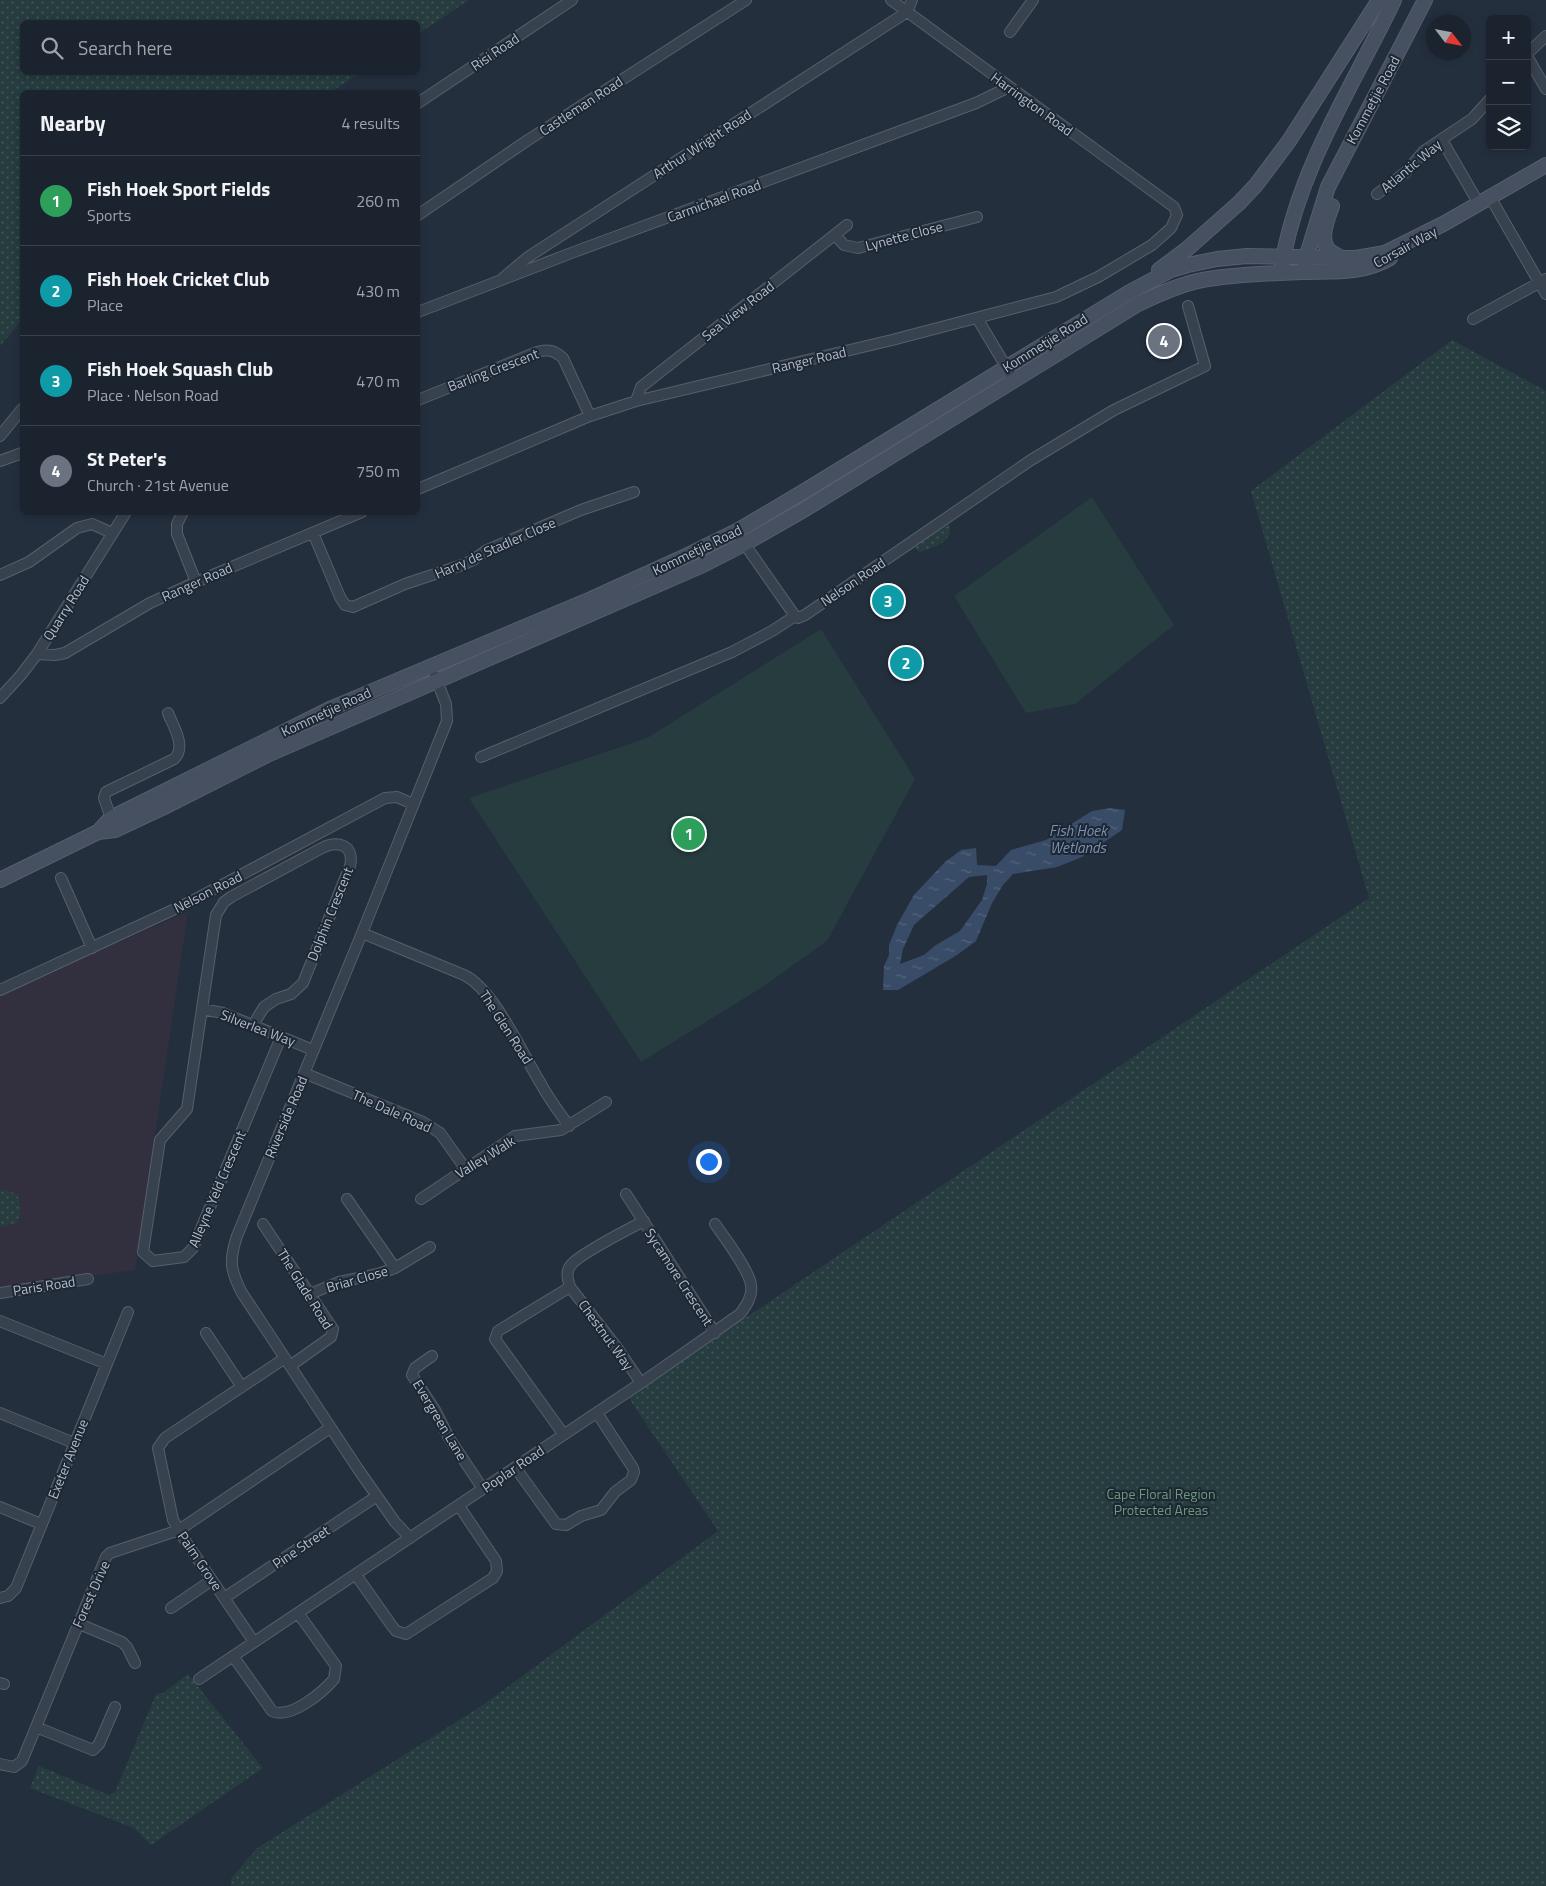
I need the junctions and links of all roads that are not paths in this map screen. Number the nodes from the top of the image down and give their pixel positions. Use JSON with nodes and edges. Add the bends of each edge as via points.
{"nodes":[{"id":1,"x":572,"y":0,"type":"edge"},
{"id":2,"x":746,"y":0,"type":"edge"},
{"id":3,"x":891,"y":0,"type":"edge"},
{"id":4,"x":912,"y":0,"type":"edge"},
{"id":5,"x":1033,"y":0,"type":"edge"},
{"id":6,"x":1379,"y":0,"type":"edge"},
{"id":7,"x":1394,"y":0,"type":"edge"},
{"id":8,"x":1424,"y":0,"type":"edge"},
{"id":9,"x":907,"y":12,"type":"junction"},
{"id":10,"x":1010,"y":32,"type":"dead end"},
{"id":11,"x":1546,"y":36,"type":"edge"},
{"id":12,"x":1531,"y":51,"type":"edge"},
{"id":13,"x":1530,"y":60,"type":"edge"},
{"id":14,"x":1009,"y":87,"type":"junction"},
{"id":15,"x":1546,"y":89,"type":"edge"},
{"id":16,"x":420,"y":102,"type":"edge"},
{"id":17,"x":1486,"y":104,"type":"edge"},
{"id":18,"x":1442,"y":140,"type":"junction"},
{"id":19,"x":1350,"y":143,"type":"junction"},
{"id":20,"x":1546,"y":165,"type":"edge"},
{"id":21,"x":1377,"y":194,"type":"dead end"},
{"id":22,"x":1485,"y":200,"type":"junction"},
{"id":23,"x":1174,"y":207,"type":"joint"},
{"id":24,"x":420,"y":214,"type":"edge"},
{"id":25,"x":977,"y":217,"type":"dead end"},
{"id":26,"x":1445,"y":223,"type":"junction"},
{"id":27,"x":847,"y":225,"type":"dead end"},
{"id":28,"x":835,"y":235,"type":"junction"},
{"id":29,"x":1283,"y":256,"type":"junction"},
{"id":30,"x":1341,"y":258,"type":"junction"},
{"id":31,"x":1306,"y":265,"type":"junction"},
{"id":32,"x":1280,"y":273,"type":"junction"},
{"id":33,"x":501,"y":281,"type":"junction"},
{"id":34,"x":1543,"y":281,"type":"edge"},
{"id":35,"x":1128,"y":293,"type":"junction"},
{"id":36,"x":1546,"y":294,"type":"edge"},
{"id":37,"x":1188,"y":306,"type":"dead end"},
{"id":38,"x":420,"y":311,"type":"edge"},
{"id":39,"x":977,"y":318,"type":"junction"},
{"id":40,"x":1473,"y":319,"type":"dead end"},
{"id":41,"x":1006,"y":368,"type":"junction"},
{"id":42,"x":1014,"y":380,"type":"junction"},
{"id":43,"x":420,"y":399,"type":"edge"},
{"id":44,"x":636,"y":401,"type":"junction"},
{"id":45,"x":20,"y":411,"type":"edge"},
{"id":46,"x":590,"y":416,"type":"junction"},
{"id":47,"x":0,"y":436,"type":"edge"},
{"id":48,"x":20,"y":454,"type":"edge"},
{"id":49,"x":0,"y":461,"type":"edge"},
{"id":50,"x":420,"y":488,"type":"edge"},
{"id":51,"x":634,"y":492,"type":"dead end"},
{"id":52,"x":124,"y":515,"type":"edge"},
{"id":53,"x":182,"y":515,"type":"edge"},
{"id":54,"x":355,"y":515,"type":"edge"},
{"id":55,"x":737,"y":531,"type":"junction"},
{"id":56,"x":112,"y":533,"type":"junction"},
{"id":57,"x":314,"y":533,"type":"junction"},
{"id":58,"x":744,"y":544,"type":"junction"},
{"id":59,"x":0,"y":575,"type":"edge"},
{"id":60,"x":196,"y":582,"type":"junction"},
{"id":61,"x":794,"y":616,"type":"junction"},
{"id":62,"x":37,"y":654,"type":"junction"},
{"id":63,"x":430,"y":666,"type":"junction"},
{"id":64,"x":438,"y":681,"type":"junction"},
{"id":65,"x":0,"y":698,"type":"edge"},
{"id":66,"x":168,"y":713,"type":"dead end"},
{"id":67,"x":481,"y":757,"type":"dead end"},
{"id":68,"x":414,"y":804,"type":"junction"},
{"id":69,"x":111,"y":818,"type":"junction"},
{"id":70,"x":98,"y":832,"type":"junction"},
{"id":71,"x":61,"y":878,"type":"dead end"},
{"id":72,"x":0,"y":880,"type":"edge"},
{"id":73,"x":231,"y":897,"type":"joint"},
{"id":74,"x":362,"y":933,"type":"junction"},
{"id":75,"x":92,"y":948,"type":"junction"},
{"id":76,"x":0,"y":990,"type":"edge"},
{"id":77,"x":202,"y":1009,"type":"junction"},
{"id":78,"x":253,"y":1025,"type":"junction"},
{"id":79,"x":280,"y":1037,"type":"junction"},
{"id":80,"x":313,"y":1050,"type":"junction"},
{"id":81,"x":304,"y":1074,"type":"junction"},
{"id":82,"x":606,"y":1102,"type":"dead end"},
{"id":83,"x":569,"y":1126,"type":"junction"},
{"id":84,"x":465,"y":1168,"type":"junction"},
{"id":85,"x":626,"y":1194,"type":"dead end"},
{"id":86,"x":348,"y":1198,"type":"dead end"},
{"id":87,"x":421,"y":1199,"type":"dead end"},
{"id":88,"x":644,"y":1221,"type":"junction"},
{"id":89,"x":263,"y":1224,"type":"dead end"},
{"id":90,"x":715,"y":1224,"type":"dead end"},
{"id":91,"x":430,"y":1247,"type":"dead end"},
{"id":92,"x":395,"y":1268,"type":"junction"},
{"id":93,"x":88,"y":1279,"type":"dead end"},
{"id":94,"x":570,"y":1287,"type":"junction"},
{"id":95,"x":0,"y":1293,"type":"edge"},
{"id":96,"x":310,"y":1294,"type":"junction"},
{"id":97,"x":128,"y":1312,"type":"dead end"},
{"id":98,"x":0,"y":1321,"type":"edge"},
{"id":99,"x":206,"y":1332,"type":"dead end"},
{"id":100,"x":715,"y":1332,"type":"junction"},
{"id":101,"x":432,"y":1356,"type":"dead end"},
{"id":102,"x":287,"y":1362,"type":"junction"},
{"id":103,"x":107,"y":1364,"type":"junction"},
{"id":104,"x":641,"y":1383,"type":"junction"},
{"id":105,"x":242,"y":1387,"type":"junction"},
{"id":106,"x":0,"y":1413,"type":"edge"},
{"id":107,"x":596,"y":1413,"type":"junction"},
{"id":108,"x":330,"y":1428,"type":"junction"},
{"id":109,"x":564,"y":1435,"type":"junction"},
{"id":110,"x":74,"y":1443,"type":"junction"},
{"id":111,"x":515,"y":1467,"type":"junction"},
{"id":112,"x":483,"y":1489,"type":"junction"},
{"id":113,"x":377,"y":1496,"type":"junction"},
{"id":114,"x":459,"y":1506,"type":"junction"},
{"id":115,"x":0,"y":1507,"type":"edge"},
{"id":116,"x":41,"y":1524,"type":"junction"},
{"id":117,"x":179,"y":1530,"type":"junction"},
{"id":118,"x":410,"y":1538,"type":"junction"},
{"id":119,"x":356,"y":1575,"type":"junction"},
{"id":120,"x":212,"y":1580,"type":"junction"},
{"id":121,"x":0,"y":1598,"type":"edge"},
{"id":122,"x":224,"y":1598,"type":"junction"},
{"id":123,"x":171,"y":1608,"type":"dead end"},
{"id":124,"x":298,"y":1613,"type":"junction"},
{"id":125,"x":77,"y":1624,"type":"junction"},
{"id":126,"x":254,"y":1642,"type":"junction"},
{"id":127,"x":233,"y":1656,"type":"junction"},
{"id":128,"x":135,"y":1663,"type":"dead end"},
{"id":129,"x":199,"y":1678,"type":"dead end"},
{"id":130,"x":115,"y":1707,"type":"dead end"},
{"id":131,"x":36,"y":1727,"type":"junction"},
{"id":132,"x":0,"y":1764,"type":"edge"}],
"edges":[{"from":1,"to":16,"type":"street","name":"Risi Road"},
{"from":2,"to":24,"type":"street","name":"Castleman Road"},
{"from":3,"to":9,"type":"street","name":"Harrington Road"},
{"from":4,"to":9,"type":"street"},
{"from":5,"to":10,"type":"street"},
{"from":6,"to":35,"type":"main road","via":[[1289,141],[1256,185],[1187,249]]},
{"from":7,"to":29,"type":"main road","name":"Kommetjie Road","via":[[1315,156]]},
{"from":8,"to":19,"type":"main road","name":"Kommetjie Road"},
{"from":9,"to":14,"type":"street","name":"Harrington Road"},
{"from":9,"to":33,"type":"street","name":"Arthur Wright Road","via":[[528,257]]},
{"from":11,"to":12,"type":"street"},
{"from":13,"to":15,"type":"street"},
{"from":14,"to":23,"type":"street","name":"Harrington Road"},
{"from":14,"to":33,"type":"street","name":"Carmichael Road","via":[[976,103]]},
{"from":17,"to":18,"type":"street","name":"Atlantic Way","via":[[1472,119]]},
{"from":18,"to":21,"type":"street","name":"Atlantic Way","via":[[1424,151],[1406,172]]},
{"from":18,"to":22,"type":"street"},
{"from":19,"to":30,"type":"main road","via":[[1325,237],[1328,249]]},
{"from":19,"to":31,"type":"main road","name":"Kommetjie Road","via":[[1328,187]]},
{"from":20,"to":22,"type":"main road","name":"Corsair Way"},
{"from":22,"to":26,"type":"main road","name":"Corsair Way"},
{"from":22,"to":34,"type":"street"},
{"from":23,"to":39,"type":"street","name":"Ranger Road","via":[[1176,218],[1162,237],[1098,277],[1056,297]]},
{"from":25,"to":28,"type":"street","name":"Lynette Close","via":[[858,248],[844,245]]},
{"from":26,"to":30,"type":"main road","name":"Corsair Way","via":[[1385,253]]},
{"from":26,"to":31,"type":"main road","name":"Corsair Way","via":[[1384,262],[1359,270]]},
{"from":27,"to":28,"type":"street","name":"Sea View Road"},
{"from":28,"to":44,"type":"street","name":"Sea View Road","via":[[641,386]]},
{"from":29,"to":31,"type":"main road","name":"Kommetjie Road"},
{"from":29,"to":32,"type":"main road","name":"Kommetjie Road"},
{"from":29,"to":35,"type":"main road","name":"Kommetjie Road","via":[[1247,256],[1188,265],[1171,270]]},
{"from":30,"to":31,"type":"main road","name":"Corsair Way"},
{"from":31,"to":32,"type":"main road","name":"Kommetjie Road"},
{"from":32,"to":42,"type":"main road","name":"Kommetjie Road","via":[[1214,278],[1160,293]]},
{"from":33,"to":38,"type":"street","name":"Carmichael Road"},
{"from":34,"to":36,"type":"street"},
{"from":34,"to":40,"type":"street"},
{"from":35,"to":41,"type":"main road","name":"Kommetjie Road"},
{"from":37,"to":61,"type":"street","name":"Nelson Road","via":[[1205,366],[1094,421],[1031,460],[805,615]]},
{"from":39,"to":41,"type":"street"},
{"from":39,"to":44,"type":"street","name":"Ranger Road"},
{"from":41,"to":42,"type":"street"},
{"from":41,"to":55,"type":"main road","name":"Kommetjie Road"},
{"from":42,"to":58,"type":"main road","name":"Kommetjie Road"},
{"from":43,"to":46,"type":"street","name":"Barling Crescent","via":[[537,352],[550,350],[563,358]]},
{"from":44,"to":46,"type":"street","name":"Ranger Road"},
{"from":45,"to":47,"type":"street"},
{"from":46,"to":50,"type":"street","name":"Ranger Road"},
{"from":48,"to":49,"type":"street"},
{"from":51,"to":57,"type":"street","name":"Harry de Stadler Close","via":[[581,510],[487,550],[474,560],[405,584],[353,607],[345,605],[340,597]]},
{"from":52,"to":56,"type":"street","name":"Quarry Road"},
{"from":53,"to":60,"type":"street","via":[[176,534]]},
{"from":54,"to":57,"type":"street","name":"Ranger Road"},
{"from":55,"to":58,"type":"street"},
{"from":55,"to":63,"type":"main road","name":"Kommetjie Road","via":[[600,595]]},
{"from":56,"to":59,"type":"street","via":[[92,524],[76,528],[29,562]]},
{"from":56,"to":62,"type":"street","name":"Quarry Road"},
{"from":57,"to":60,"type":"street","name":"Ranger Road"},
{"from":58,"to":61,"type":"street"},
{"from":58,"to":64,"type":"main road","name":"Kommetjie Road"},
{"from":60,"to":62,"type":"street","name":"Ranger Road","via":[[150,603],[65,653]]},
{"from":61,"to":67,"type":"street","name":"Nelson Road","via":[[772,632],[732,652]]},
{"from":62,"to":65,"type":"street","name":"Quarry Road"},
{"from":63,"to":64,"type":"street","name":"Riverside Road"},
{"from":63,"to":69,"type":"main road","name":"Kommetjie Road","via":[[332,708]]},
{"from":64,"to":68,"type":"street","name":"Riverside Road","via":[[446,704],[447,721]]},
{"from":64,"to":70,"type":"main road","name":"Kommetjie Road","via":[[267,755],[115,830]]},
{"from":66,"to":69,"type":"street","via":[[181,747],[179,754],[106,792],[104,798]]},
{"from":68,"to":74,"type":"street","name":"Riverside Road"},
{"from":68,"to":75,"type":"street","name":"Nelson Road","via":[[397,797],[385,798],[190,902]]},
{"from":69,"to":70,"type":"main road","name":"Kommetjie Road"},
{"from":70,"to":72,"type":"main road","name":"Kommetjie Road"},
{"from":71,"to":75,"type":"street"},
{"from":73,"to":77,"type":"street","name":"Alleyne Yeld Crescent","via":[[216,915]]},
{"from":73,"to":78,"type":"street","name":"Dolphin Crescent","via":[[328,844],[337,843],[350,852],[350,866],[302,983],[291,994],[264,1007]]},
{"from":74,"to":80,"type":"street","name":"Riverside Road"},
{"from":74,"to":83,"type":"street","name":"The Glen Road","via":[[477,982]]},
{"from":75,"to":76,"type":"street","name":"Nelson Road"},
{"from":77,"to":78,"type":"street","name":"Silverlea Way"},
{"from":77,"to":79,"type":"street","name":"Alleyne Yeld Crescent","via":[[187,1108],[160,1140],[143,1252],[153,1261],[184,1257],[193,1248]]},
{"from":78,"to":79,"type":"street","name":"Silverlea Way"},
{"from":79,"to":80,"type":"street","name":"Silverlea Way"},
{"from":80,"to":81,"type":"street","name":"Riverside Road"},
{"from":81,"to":84,"type":"street","name":"The Dale Road","via":[[436,1129]]},
{"from":81,"to":102,"type":"street","name":"Riverside Road","via":[[237,1236],[231,1258],[236,1282]]},
{"from":82,"to":83,"type":"street","name":"Valley Walk"},
{"from":83,"to":84,"type":"street","name":"Valley Walk","via":[[555,1132],[515,1136]]},
{"from":84,"to":87,"type":"street","name":"Valley Walk"},
{"from":85,"to":88,"type":"street","name":"Sycamore Crescent"},
{"from":86,"to":92,"type":"street"},
{"from":88,"to":94,"type":"street","name":"Sycamore Crescent","via":[[575,1261],[567,1271]]},
{"from":88,"to":100,"type":"street","name":"Sycamore Crescent"},
{"from":89,"to":96,"type":"street","name":"The Glade Road"},
{"from":90,"to":100,"type":"street","name":"Poplar Road","via":[[747,1274],[751,1286],[749,1301],[740,1314]]},
{"from":91,"to":92,"type":"street","name":"Briar Close"},
{"from":92,"to":96,"type":"street","name":"Briar Close","via":[[339,1282]]},
{"from":93,"to":95,"type":"street","name":"Paris Road"},
{"from":94,"to":104,"type":"street","name":"Chestnut Way"},
{"from":94,"to":109,"type":"street","via":[[498,1331],[495,1339]]},
{"from":96,"to":102,"type":"street","name":"The Glade Road","via":[[333,1334],[328,1340]]},
{"from":97,"to":103,"type":"street","name":"Exeter Avenue"},
{"from":98,"to":103,"type":"street"},
{"from":99,"to":105,"type":"street"},
{"from":100,"to":104,"type":"street","name":"Poplar Road"},
{"from":101,"to":112,"type":"street","name":"Evergreen Lane","via":[[415,1368],[412,1375]]},
{"from":102,"to":105,"type":"street","name":"Palm Grove"},
{"from":102,"to":108,"type":"street","name":"Riverside Road"},
{"from":103,"to":110,"type":"street","name":"Exeter Avenue"},
{"from":104,"to":107,"type":"street","name":"Poplar Road"},
{"from":105,"to":117,"type":"street","name":"Palm Grove","via":[[165,1438],[158,1448],[173,1520]]},
{"from":106,"to":110,"type":"street"},
{"from":107,"to":109,"type":"street","name":"Poplar Road"},
{"from":107,"to":111,"type":"street","via":[[634,1472],[631,1480],[615,1492],[601,1510],[566,1525],[556,1524]]},
{"from":108,"to":113,"type":"street","name":"Riverside Road"},
{"from":108,"to":117,"type":"street","name":"Forest Drive"},
{"from":109,"to":111,"type":"street","name":"Poplar Road"},
{"from":110,"to":116,"type":"street","name":"Exeter Avenue"},
{"from":111,"to":112,"type":"street","name":"Poplar Road"},
{"from":112,"to":114,"type":"street","name":"Poplar Road"},
{"from":113,"to":118,"type":"street","name":"Riverside Road"},
{"from":113,"to":122,"type":"street","name":"Pine Street"},
{"from":114,"to":118,"type":"street","name":"Poplar Road"},
{"from":114,"to":119,"type":"street","via":[[496,1561],[497,1571],[493,1578],[406,1634],[396,1631]]},
{"from":115,"to":116,"type":"street"},
{"from":116,"to":121,"type":"street","name":"Exeter Avenue","via":[[16,1588],[8,1596]]},
{"from":117,"to":120,"type":"street","name":"Palm Grove"},
{"from":117,"to":125,"type":"street","name":"Forest Drive","via":[[110,1553],[102,1563]]},
{"from":118,"to":119,"type":"street","name":"Poplar Road"},
{"from":119,"to":124,"type":"street","name":"Poplar Road"},
{"from":120,"to":122,"type":"street","name":"Palm Grove"},
{"from":120,"to":123,"type":"street"},
{"from":122,"to":126,"type":"street","name":"Palm Grove"},
{"from":124,"to":126,"type":"street","name":"Poplar Road"},
{"from":124,"to":127,"type":"street","via":[[336,1666],[334,1679],[309,1701],[289,1712],[272,1711]]},
{"from":125,"to":128,"type":"street","via":[[125,1644]]},
{"from":125,"to":131,"type":"street","name":"Forest Drive"},
{"from":126,"to":127,"type":"street","name":"Poplar Road"},
{"from":127,"to":129,"type":"street","name":"Poplar Road"},
{"from":130,"to":131,"type":"street","via":[[100,1744],[93,1750]]},
{"from":131,"to":132,"type":"street","name":"Forest Drive","via":[[22,1761],[14,1767]]}]}
